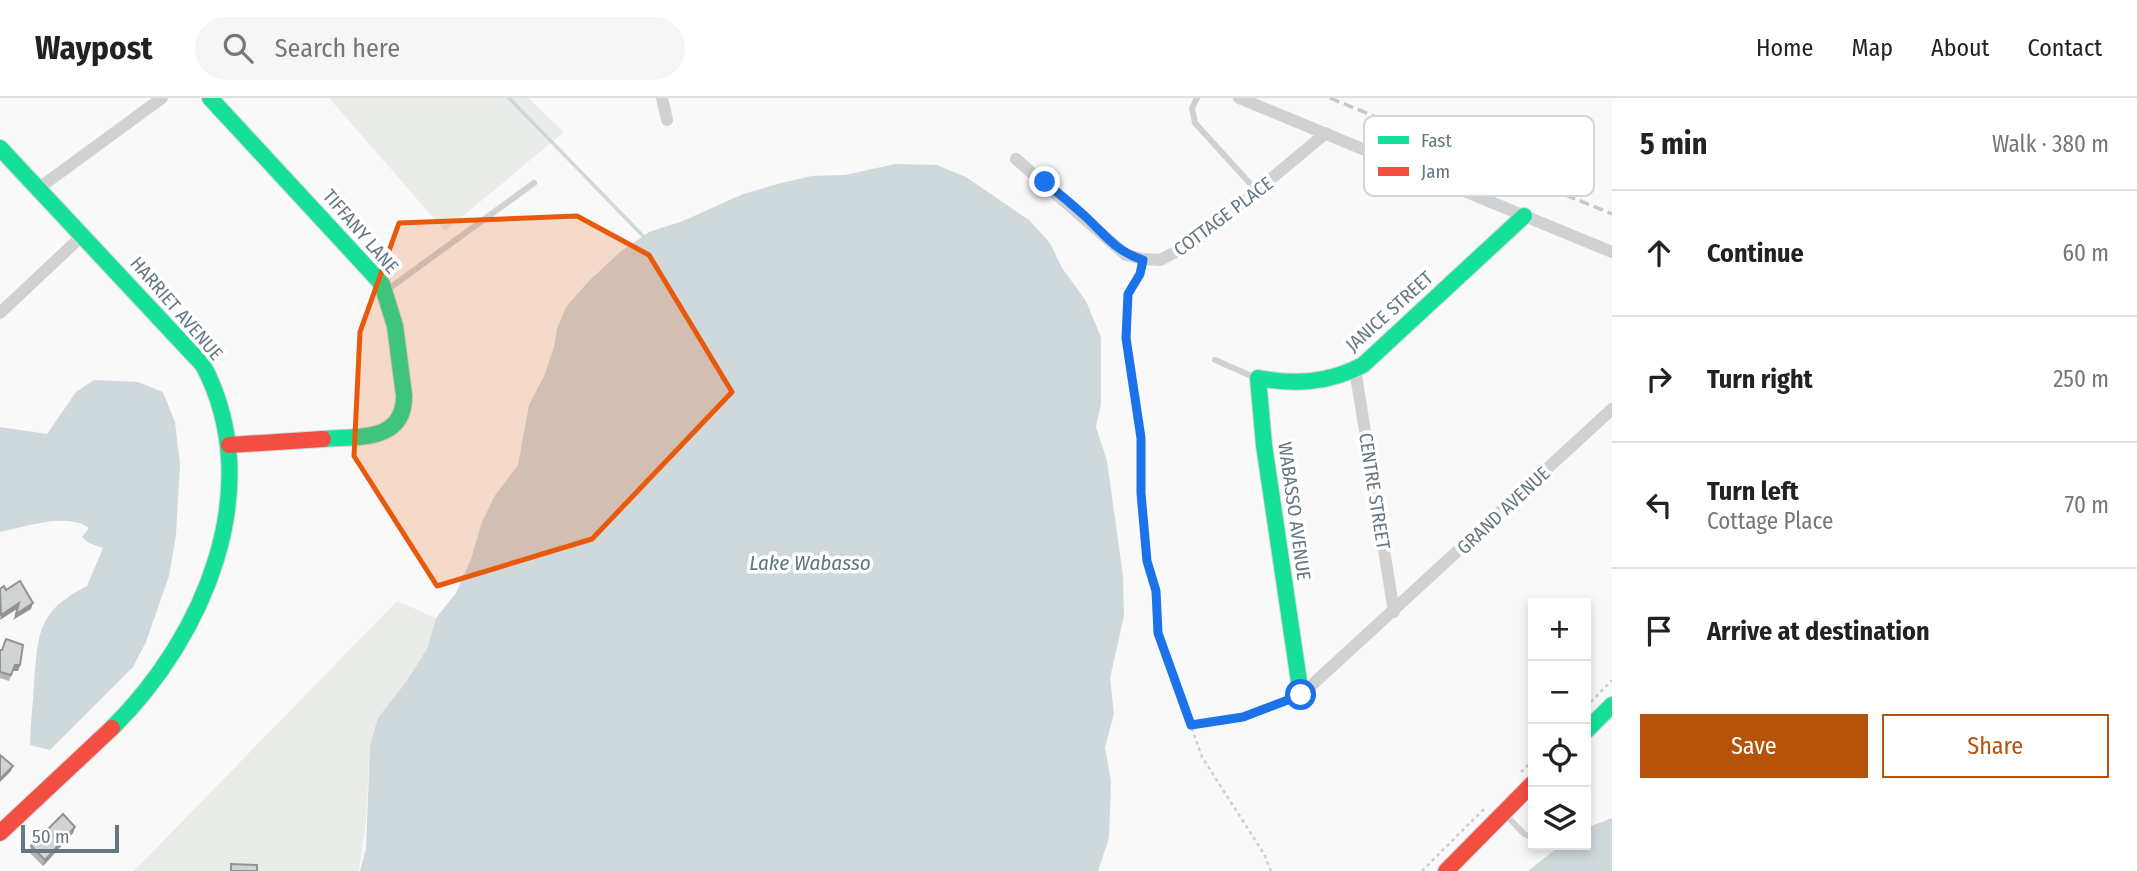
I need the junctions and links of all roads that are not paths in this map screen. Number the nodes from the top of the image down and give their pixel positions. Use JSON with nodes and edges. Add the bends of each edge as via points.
{"nodes":[{"id":1,"x":162,"y":98,"type":"edge"},
{"id":2,"x":210,"y":98,"type":"edge"},
{"id":3,"x":662,"y":98,"type":"edge"},
{"id":4,"x":1197,"y":98,"type":"edge"},
{"id":5,"x":1240,"y":98,"type":"edge"},
{"id":6,"x":667,"y":120,"type":"dead end"},
{"id":7,"x":1326,"y":133,"type":"junction"},
{"id":8,"x":0,"y":148,"type":"edge"},
{"id":9,"x":1364,"y":149,"type":"edge"},
{"id":10,"x":1016,"y":159,"type":"dead end"},
{"id":11,"x":534,"y":183,"type":"dead end"},
{"id":12,"x":39,"y":188,"type":"junction"},
{"id":13,"x":1258,"y":191,"type":"junction"},
{"id":14,"x":1476,"y":196,"type":"edge"},
{"id":15,"x":1524,"y":216,"type":"junction"},
{"id":16,"x":83,"y":235,"type":"junction"},
{"id":17,"x":1612,"y":252,"type":"edge"},
{"id":18,"x":386,"y":291,"type":"junction"},
{"id":19,"x":0,"y":313,"type":"edge"},
{"id":20,"x":1215,"y":360,"type":"dead end"},
{"id":21,"x":1356,"y":369,"type":"junction"},
{"id":22,"x":1258,"y":378,"type":"junction"},
{"id":23,"x":1612,"y":409,"type":"edge"},
{"id":24,"x":229,"y":445,"type":"junction"},
{"id":25,"x":1394,"y":612,"type":"junction"},
{"id":26,"x":1301,"y":695,"type":"joint"},
{"id":27,"x":1612,"y":705,"type":"edge"},
{"id":28,"x":1591,"y":726,"type":"edge"},
{"id":29,"x":1529,"y":787,"type":"edge"},
{"id":30,"x":1504,"y":813,"type":"junction"},
{"id":31,"x":0,"y":833,"type":"edge"},
{"id":32,"x":1528,"y":836,"type":"edge"},
{"id":33,"x":1446,"y":871,"type":"edge"}],
"edges":[{"from":1,"to":12,"type":"street"},
{"from":2,"to":18,"type":"street","name":"TIFFANY LANE"},
{"from":3,"to":6,"type":"street"},
{"from":4,"to":13,"type":"lane","via":[[1192,108],[1195,123]]},
{"from":5,"to":7,"type":"street"},
{"from":7,"to":9,"type":"street"},
{"from":7,"to":13,"type":"street","name":"COTTAGE PLACE"},
{"from":8,"to":12,"type":"street","name":"HARRIET AVENUE"},
{"from":10,"to":13,"type":"street","name":"COTTAGE PLACE","via":[[1113,245],[1143,260],[1172,256]]},
{"from":11,"to":18,"type":"lane"},
{"from":12,"to":16,"type":"street","name":"HARRIET AVENUE"},
{"from":14,"to":15,"type":"street"},
{"from":15,"to":17,"type":"street"},
{"from":15,"to":21,"type":"street","name":"JANICE STREET"},
{"from":16,"to":19,"type":"street"},
{"from":16,"to":24,"type":"street","name":"HARRIET AVENUE","via":[[203,365],[222,404]]},
{"from":18,"to":24,"type":"street","name":"TIFFANY LANE","via":[[395,321],[404,398],[394,426],[373,435]]},
{"from":20,"to":22,"type":"lane"},
{"from":21,"to":22,"type":"street","name":"JANICE STREET","via":[[1324,381]]},
{"from":21,"to":25,"type":"street","name":"CENTRE STREET"},
{"from":22,"to":26,"type":"street","name":"WABASSO AVENUE"},
{"from":23,"to":25,"type":"street","name":"GRAND AVENUE"},
{"from":24,"to":31,"type":"street","name":"HARRIET AVENUE","via":[[222,537],[202,602],[182,641],[126,715]]},
{"from":25,"to":26,"type":"street","name":"GRAND AVENUE"},
{"from":27,"to":28,"type":"street"},
{"from":29,"to":30,"type":"street"},
{"from":30,"to":32,"type":"lane"},
{"from":30,"to":33,"type":"street"}]}
